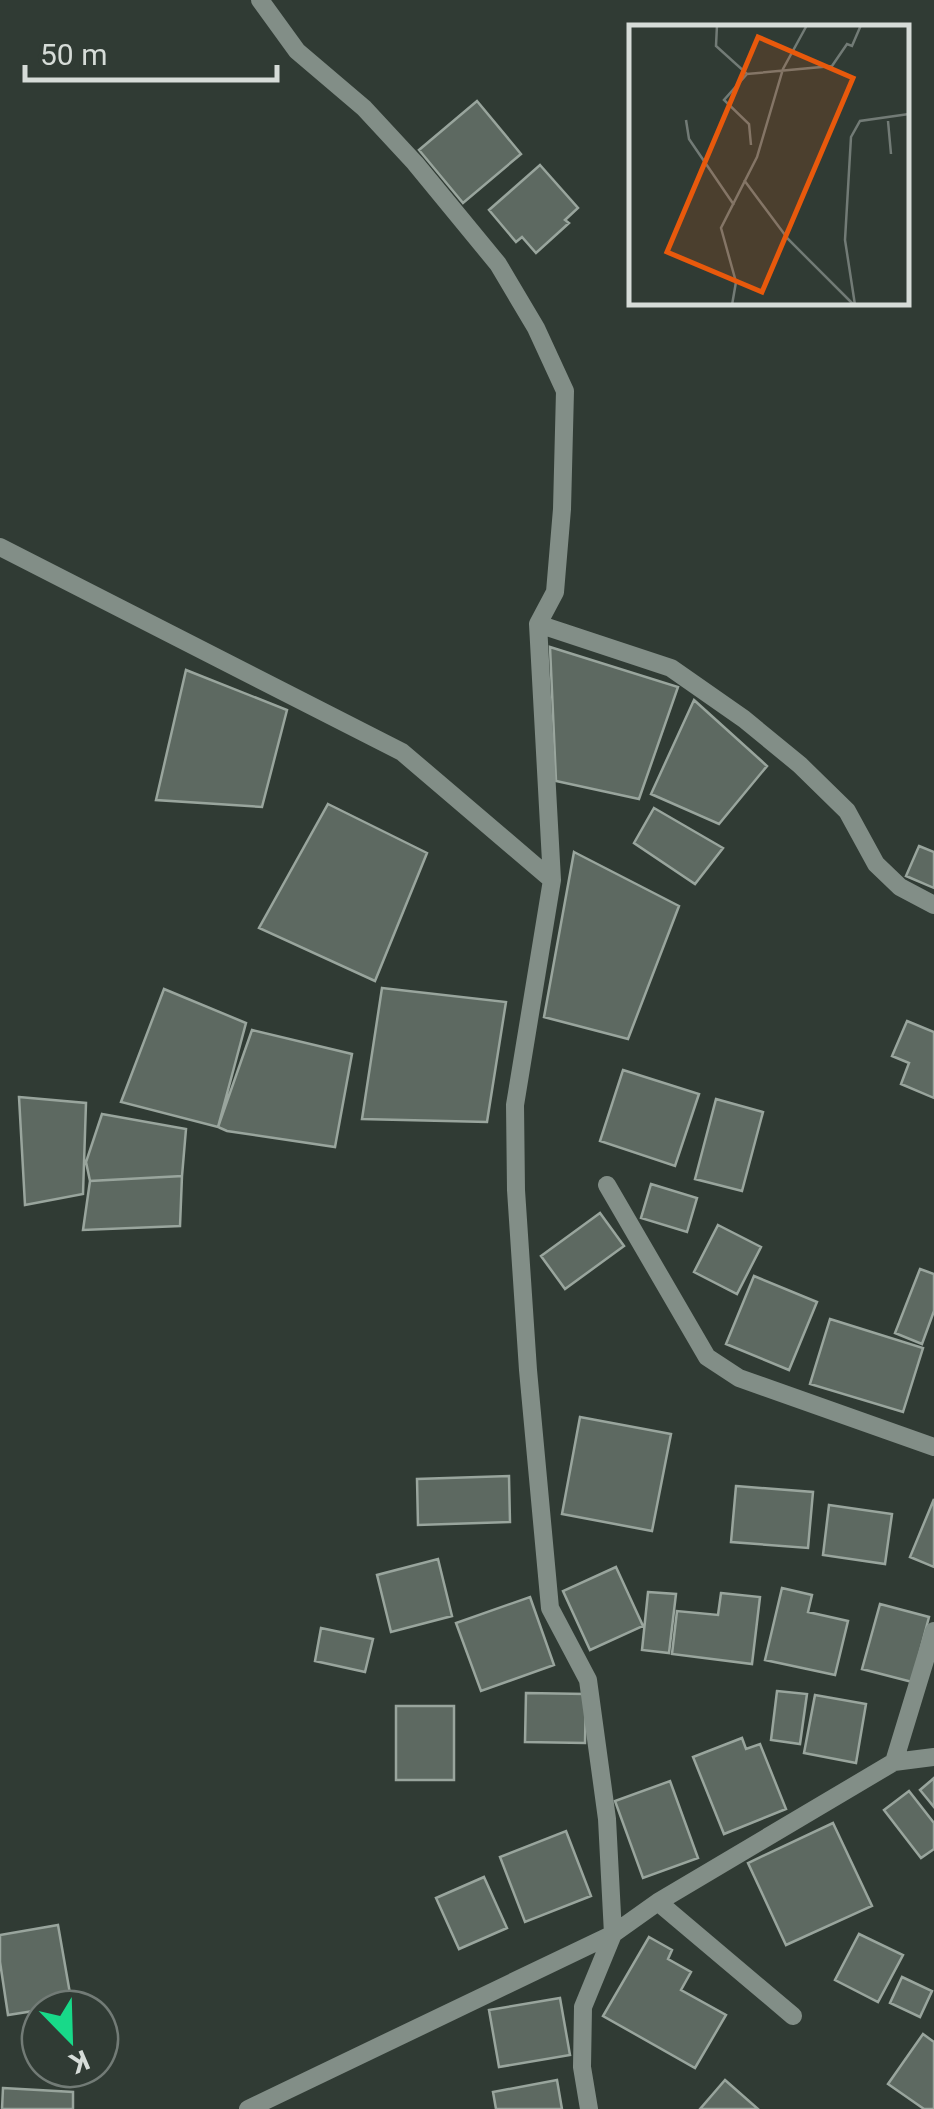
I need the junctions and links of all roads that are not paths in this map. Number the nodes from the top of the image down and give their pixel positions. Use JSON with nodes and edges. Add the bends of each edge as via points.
{"nodes":[{"id":1,"x":260,"y":0,"type":"edge"},
{"id":2,"x":0,"y":547,"type":"edge"},
{"id":3,"x":538,"y":624,"type":"junction"},
{"id":4,"x":552,"y":880,"type":"junction"},
{"id":5,"x":934,"y":905,"type":"edge"},
{"id":6,"x":607,"y":1185,"type":"dead end"},
{"id":7,"x":934,"y":1447,"type":"edge"},
{"id":8,"x":934,"y":1631,"type":"edge"},
{"id":9,"x":934,"y":1757,"type":"edge"},
{"id":10,"x":894,"y":1762,"type":"junction"},
{"id":11,"x":658,"y":1902,"type":"junction"},
{"id":12,"x":613,"y":1934,"type":"junction"},
{"id":13,"x":794,"y":2016,"type":"dead end"},
{"id":14,"x":248,"y":2109,"type":"edge"},
{"id":15,"x":589,"y":2109,"type":"edge"}],
"edges":[{"from":1,"to":3,"type":"street","via":[[296,51],[364,108],[498,264],[565,390],[555,592]]},
{"from":2,"to":4,"type":"street","via":[[402,752]]},
{"from":3,"to":4,"type":"street"},
{"from":3,"to":5,"type":"street","via":[[671,668],[744,719],[847,811],[876,864],[900,888]]},
{"from":4,"to":12,"type":"street","via":[[515,1105],[518,1208],[550,1608],[588,1680],[607,1819]]},
{"from":6,"to":7,"type":"street","via":[[706,1357],[740,1378]]},
{"from":8,"to":10,"type":"street"},
{"from":9,"to":10,"type":"street"},
{"from":10,"to":11,"type":"street"},
{"from":11,"to":12,"type":"street"},
{"from":11,"to":13,"type":"street"},
{"from":12,"to":14,"type":"street"},
{"from":12,"to":15,"type":"street","via":[[583,2006]]}]}
